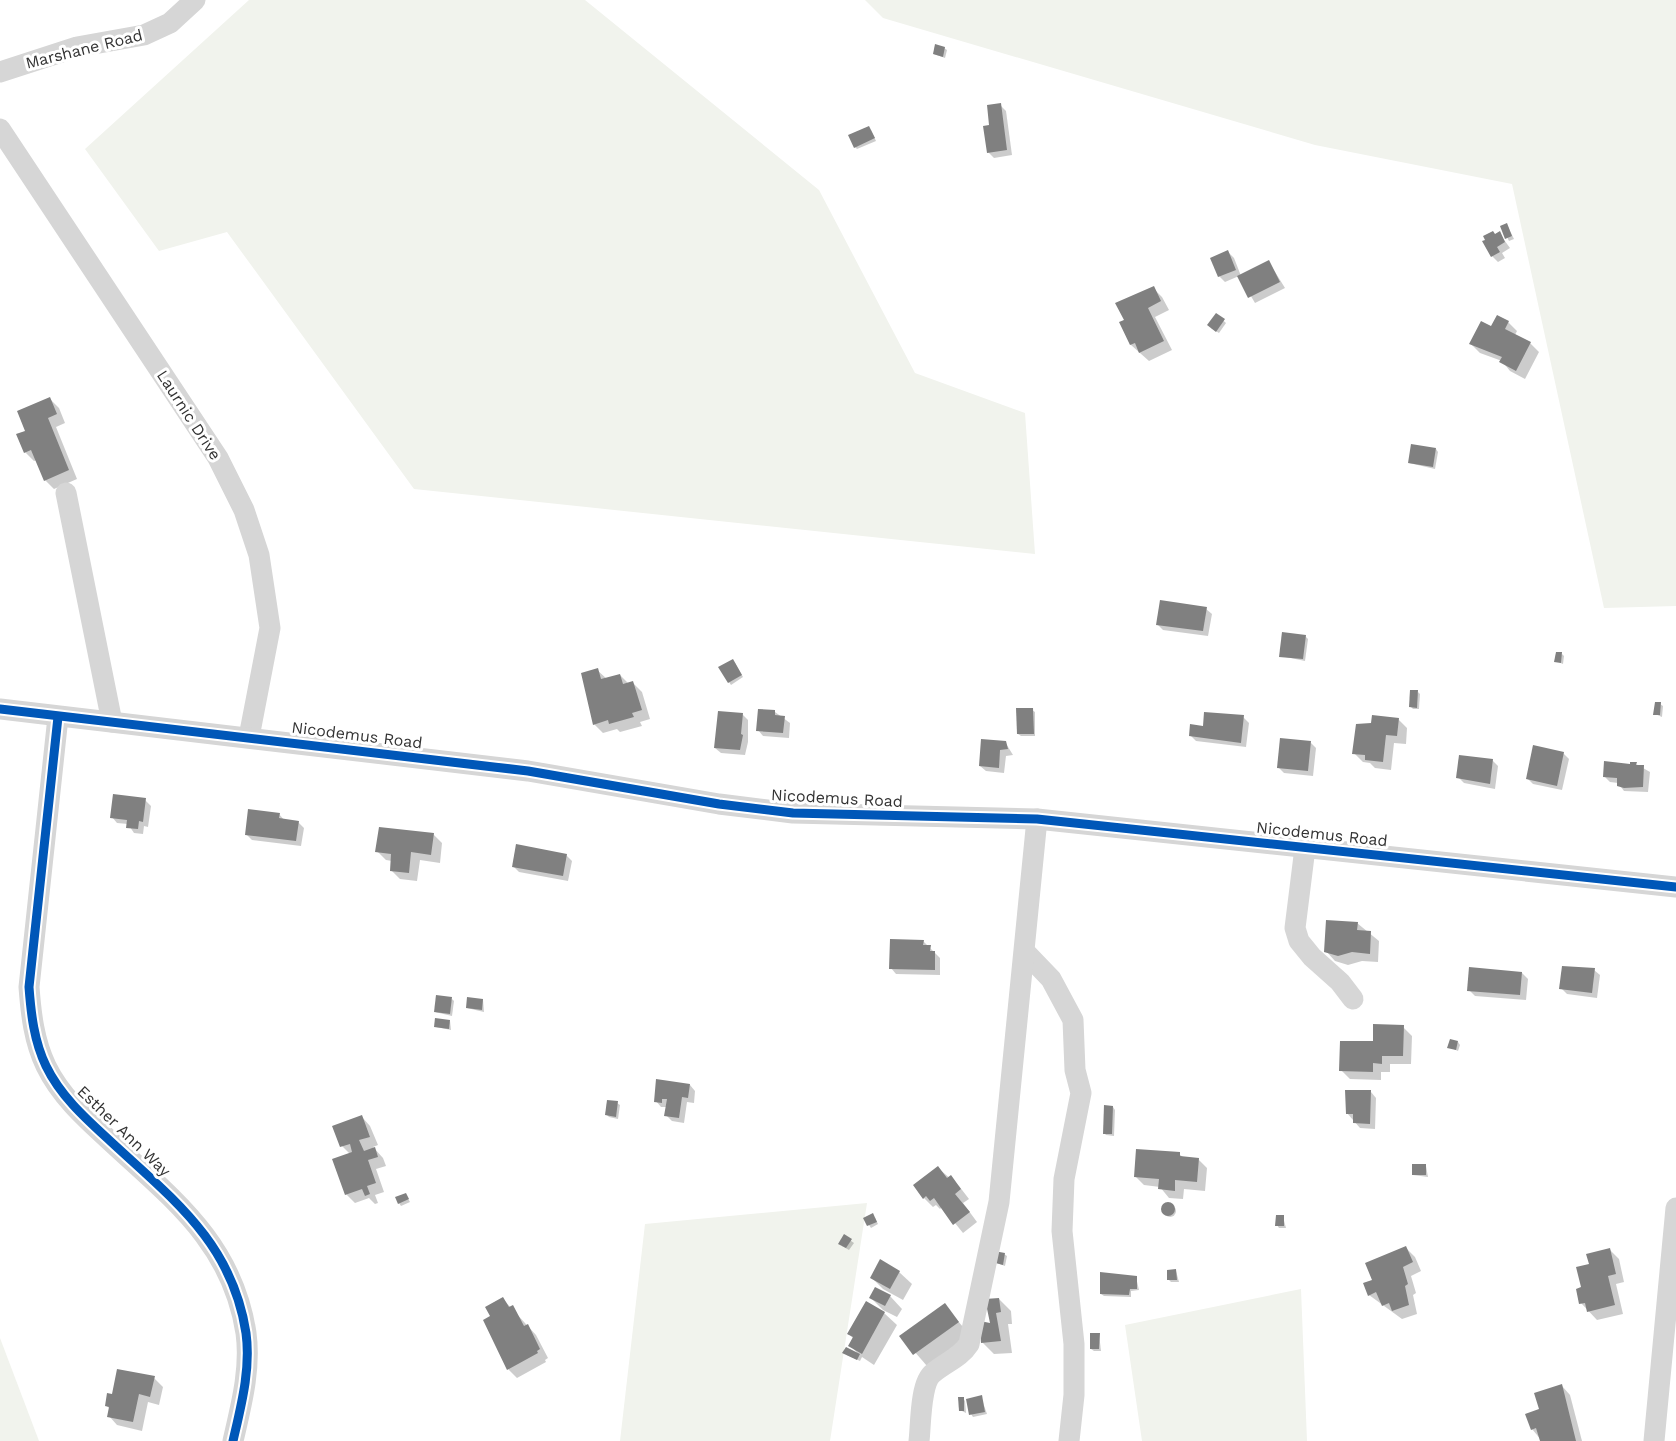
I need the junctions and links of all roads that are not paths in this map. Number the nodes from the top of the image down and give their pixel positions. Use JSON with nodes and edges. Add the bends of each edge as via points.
{"nodes":[{"id":1,"x":195,"y":0,"type":"edge"},
{"id":2,"x":0,"y":72,"type":"edge"},
{"id":3,"x":0,"y":129,"type":"edge"},
{"id":4,"x":66,"y":493,"type":"dead end"},
{"id":5,"x":0,"y":709,"type":"edge"},
{"id":6,"x":58,"y":717,"type":"junction"},
{"id":7,"x":112,"y":722,"type":"junction"},
{"id":8,"x":249,"y":737,"type":"junction"},
{"id":9,"x":1037,"y":819,"type":"junction"},
{"id":10,"x":1305,"y":848,"type":"junction"},
{"id":11,"x":1676,"y":886,"type":"edge"},
{"id":12,"x":1026,"y":953,"type":"junction"},
{"id":13,"x":1353,"y":999,"type":"dead end"},
{"id":14,"x":1676,"y":1208,"type":"edge"},
{"id":15,"x":233,"y":1441,"type":"edge"},
{"id":16,"x":919,"y":1441,"type":"edge"},
{"id":17,"x":1069,"y":1441,"type":"edge"},
{"id":18,"x":1654,"y":1441,"type":"edge"}],
"edges":[{"from":1,"to":2,"type":"street","name":"Marshane Road","via":[[170,22],[144,35],[77,47]]},
{"from":3,"to":8,"type":"street","name":"Laurnic Drive","via":[[218,458],[244,510],[259,555],[270,628]]},
{"from":4,"to":7,"type":"street"},
{"from":5,"to":6,"type":"street","name":"Nicodemus Road"},
{"from":6,"to":7,"type":"street","name":"Nicodemus Road"},
{"from":6,"to":15,"type":"street","name":"Esther Ann Way","via":[[30,987],[36,1040],[46,1066],[68,1099],[200,1226],[217,1250],[246,1334],[245,1377]]},
{"from":7,"to":8,"type":"street","name":"Nicodemus Road"},
{"from":8,"to":9,"type":"street","name":"Nicodemus Road","via":[[528,771],[793,813]]},
{"from":9,"to":10,"type":"street","name":"Nicodemus Road"},
{"from":9,"to":12,"type":"street"},
{"from":10,"to":11,"type":"street","name":"Nicodemus Road"},
{"from":10,"to":13,"type":"street","via":[[1295,928],[1299,941]]},
{"from":12,"to":16,"type":"street","via":[[1021,967],[999,1202],[974,1322],[963,1354],[930,1374],[924,1389]]},
{"from":12,"to":17,"type":"street","via":[[1051,979],[1073,1020],[1075,1070],[1081,1093],[1064,1179],[1062,1231],[1074,1344]]},
{"from":14,"to":18,"type":"street"}]}
